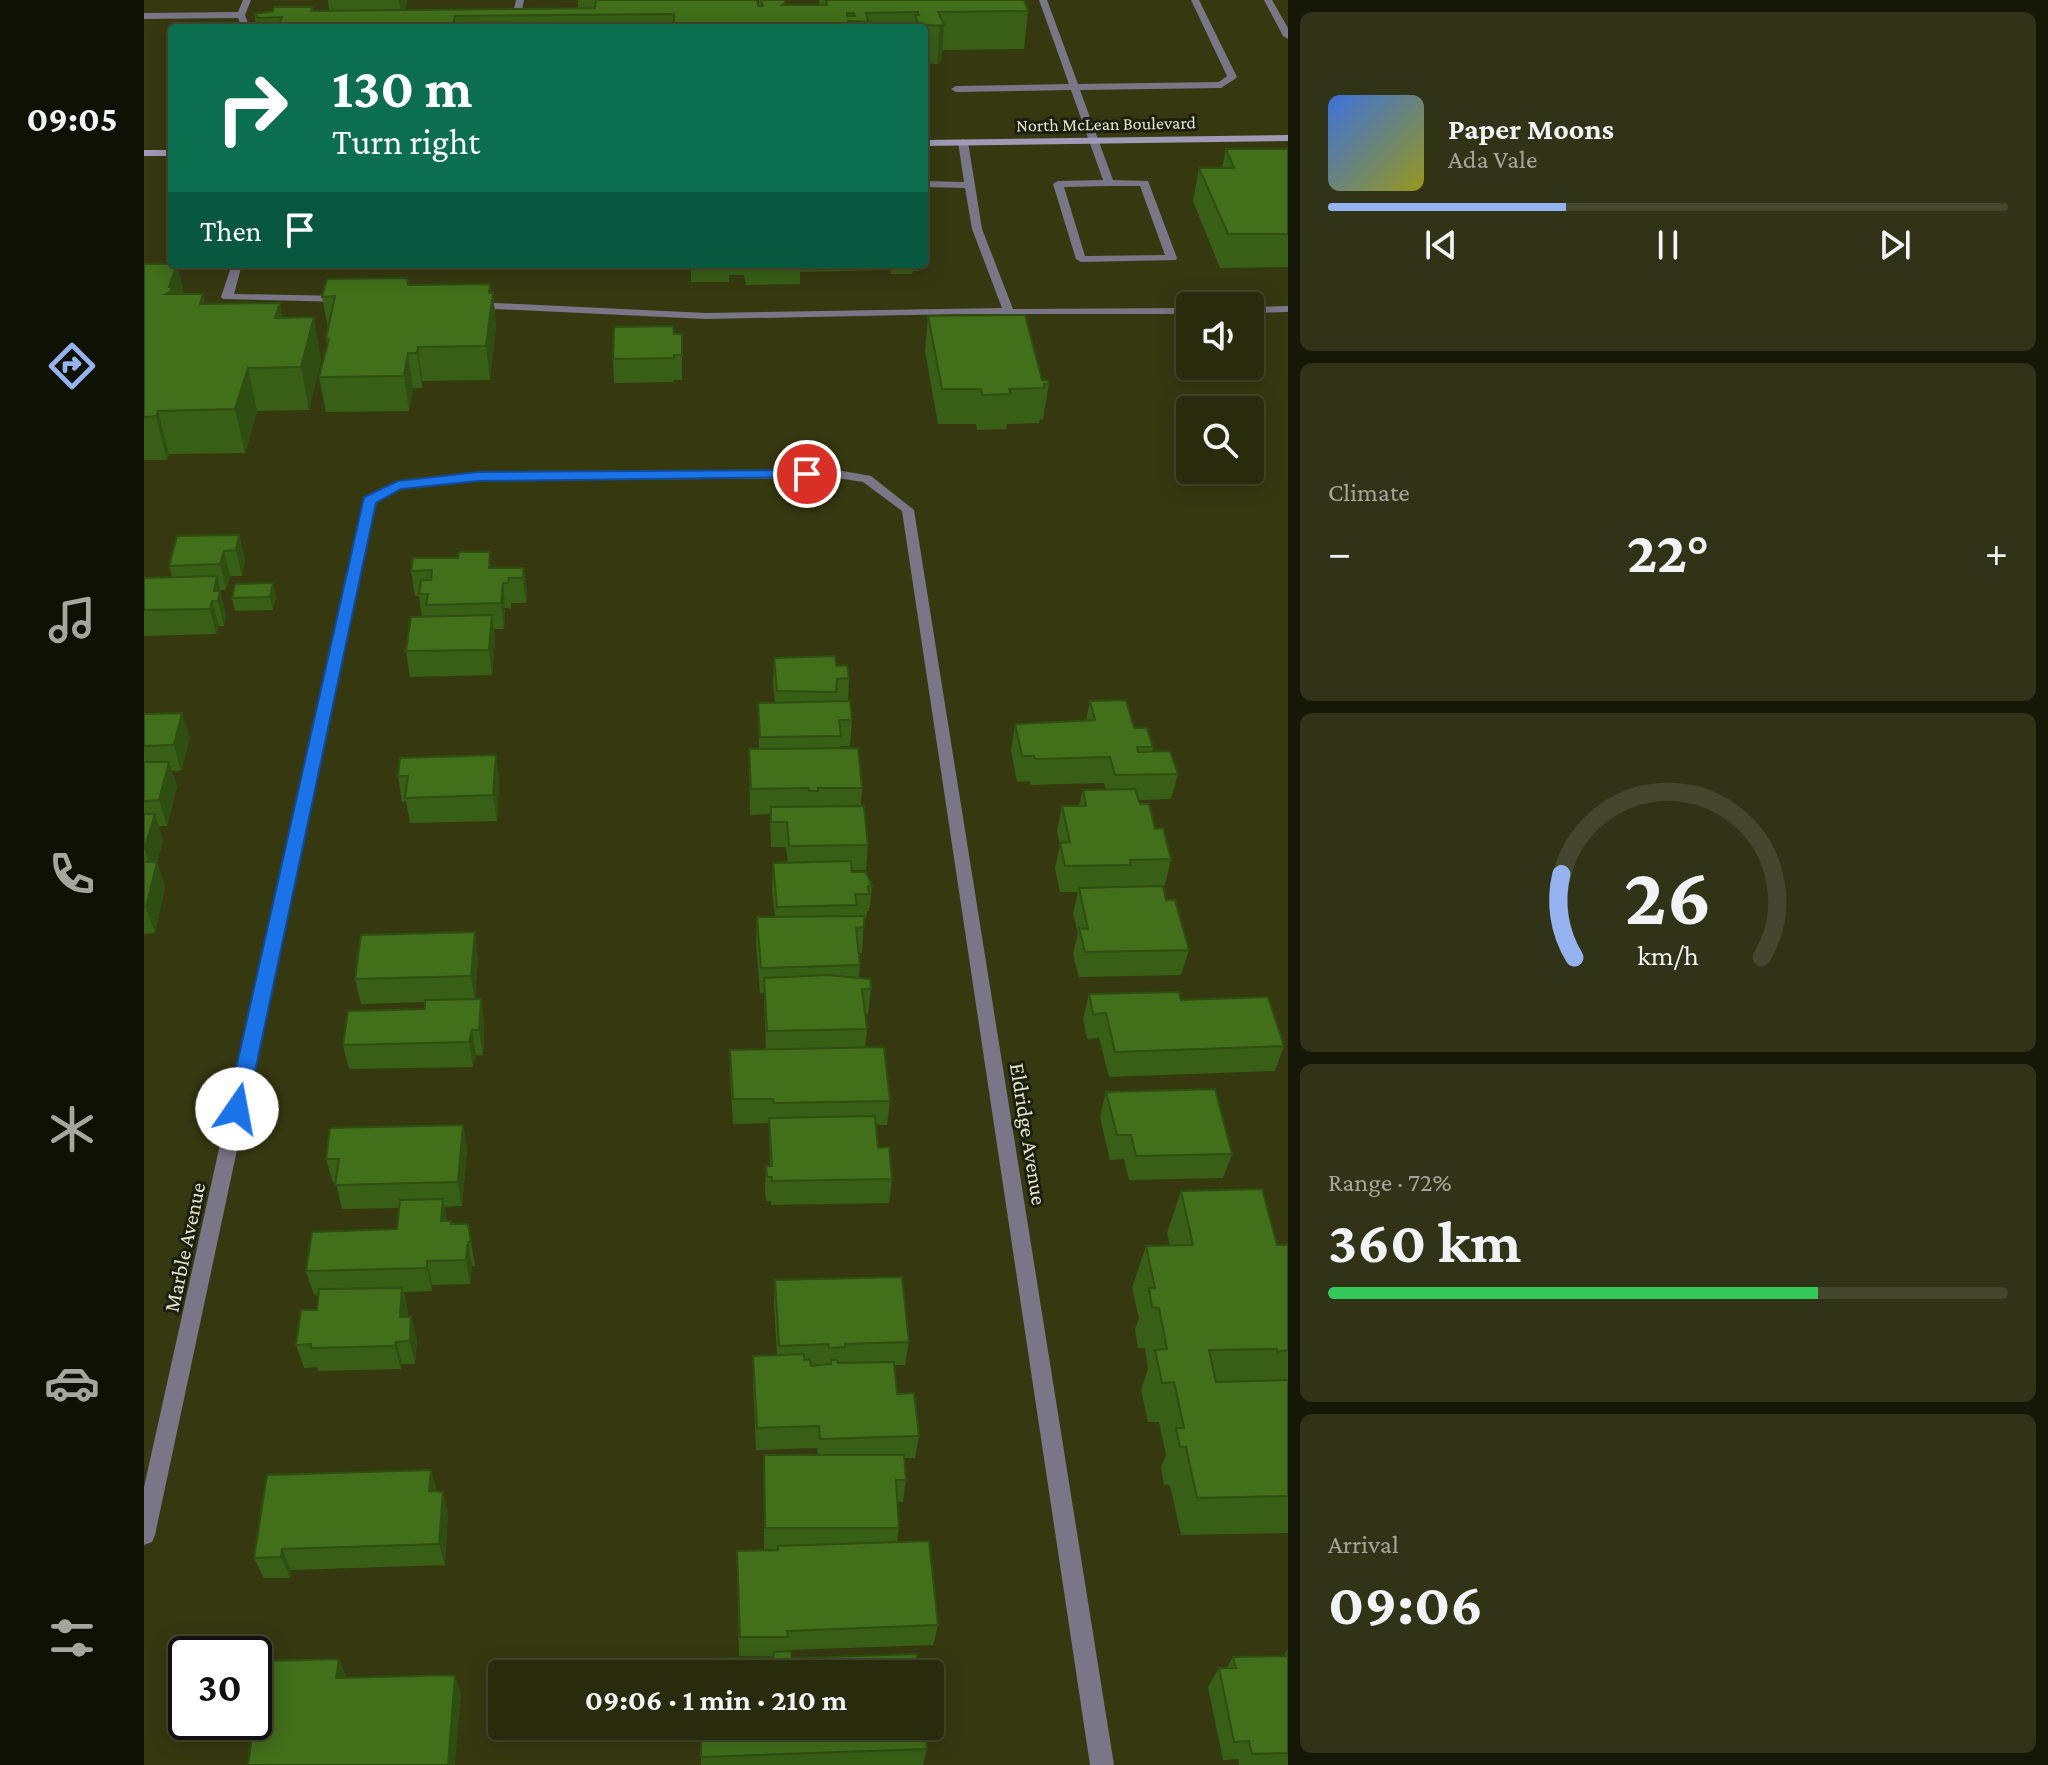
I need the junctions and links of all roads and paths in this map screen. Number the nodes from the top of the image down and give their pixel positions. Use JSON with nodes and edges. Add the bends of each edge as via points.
{"nodes":[{"id":1,"x":247,"y":0,"type":"edge"},
{"id":2,"x":520,"y":0,"type":"edge"},
{"id":3,"x":1043,"y":0,"type":"edge"},
{"id":4,"x":1195,"y":0,"type":"edge"},
{"id":5,"x":1268,"y":0,"type":"edge"},
{"id":6,"x":241,"y":15,"type":"junction"},
{"id":7,"x":144,"y":16,"type":"edge"},
{"id":8,"x":244,"y":24,"type":"edge"},
{"id":9,"x":515,"y":24,"type":"edge"},
{"id":10,"x":1288,"y":36,"type":"edge"},
{"id":11,"x":1077,"y":87,"type":"junction"},
{"id":12,"x":956,"y":89,"type":"dead end"},
{"id":13,"x":1288,"y":138,"type":"edge"},
{"id":14,"x":1096,"y":141,"type":"junction"},
{"id":15,"x":963,"y":142,"type":"junction"},
{"id":16,"x":928,"y":143,"type":"edge"},
{"id":17,"x":144,"y":153,"type":"edge"},
{"id":18,"x":168,"y":153,"type":"edge"},
{"id":19,"x":1109,"y":183,"type":"junction"},
{"id":20,"x":928,"y":184,"type":"edge"},
{"id":21,"x":969,"y":185,"type":"junction"},
{"id":22,"x":236,"y":268,"type":"edge"},
{"id":23,"x":352,"y":299,"type":"edge"},
{"id":24,"x":469,"y":305,"type":"edge"},
{"id":25,"x":1288,"y":309,"type":"edge"},
{"id":26,"x":1264,"y":310,"type":"edge"},
{"id":27,"x":1176,"y":311,"type":"edge"},
{"id":28,"x":1009,"y":312,"type":"junction"},
{"id":29,"x":908,"y":510,"type":"joint"},
{"id":30,"x":144,"y":1535,"type":"edge"},
{"id":31,"x":1102,"y":1765,"type":"edge"}],
"edges":[{"from":1,"to":6,"type":"street"},
{"from":2,"to":9,"type":"street"},
{"from":3,"to":11,"type":"street"},
{"from":4,"to":11,"type":"street","via":[[1232,77],[1221,85]]},
{"from":5,"to":10,"type":"street"},
{"from":6,"to":7,"type":"street"},
{"from":6,"to":8,"type":"street"},
{"from":11,"to":12,"type":"street"},
{"from":11,"to":14,"type":"street"},
{"from":13,"to":14,"type":"main road","name":"North McLean Boulevard"},
{"from":14,"to":15,"type":"main road","name":"North McLean Boulevard"},
{"from":14,"to":19,"type":"street"},
{"from":15,"to":16,"type":"main road","name":"North McLean Boulevard"},
{"from":15,"to":21,"type":"street"},
{"from":17,"to":18,"type":"main road"},
{"from":19,"to":19,"type":"street","via":[[1058,184],[1081,259],[1172,258],[1144,183]]},
{"from":20,"to":21,"type":"street"},
{"from":21,"to":28,"type":"street","via":[[977,229]]},
{"from":22,"to":23,"type":"street","via":[[227,297]]},
{"from":24,"to":28,"type":"street","via":[[706,316]]},
{"from":25,"to":26,"type":"street"},
{"from":27,"to":28,"type":"street"},
{"from":29,"to":30,"type":"street","name":"Marble Avenue","via":[[867,479],[837,474],[478,477],[398,485],[369,500]]},
{"from":29,"to":31,"type":"street","name":"Eldridge Avenue"}]}
